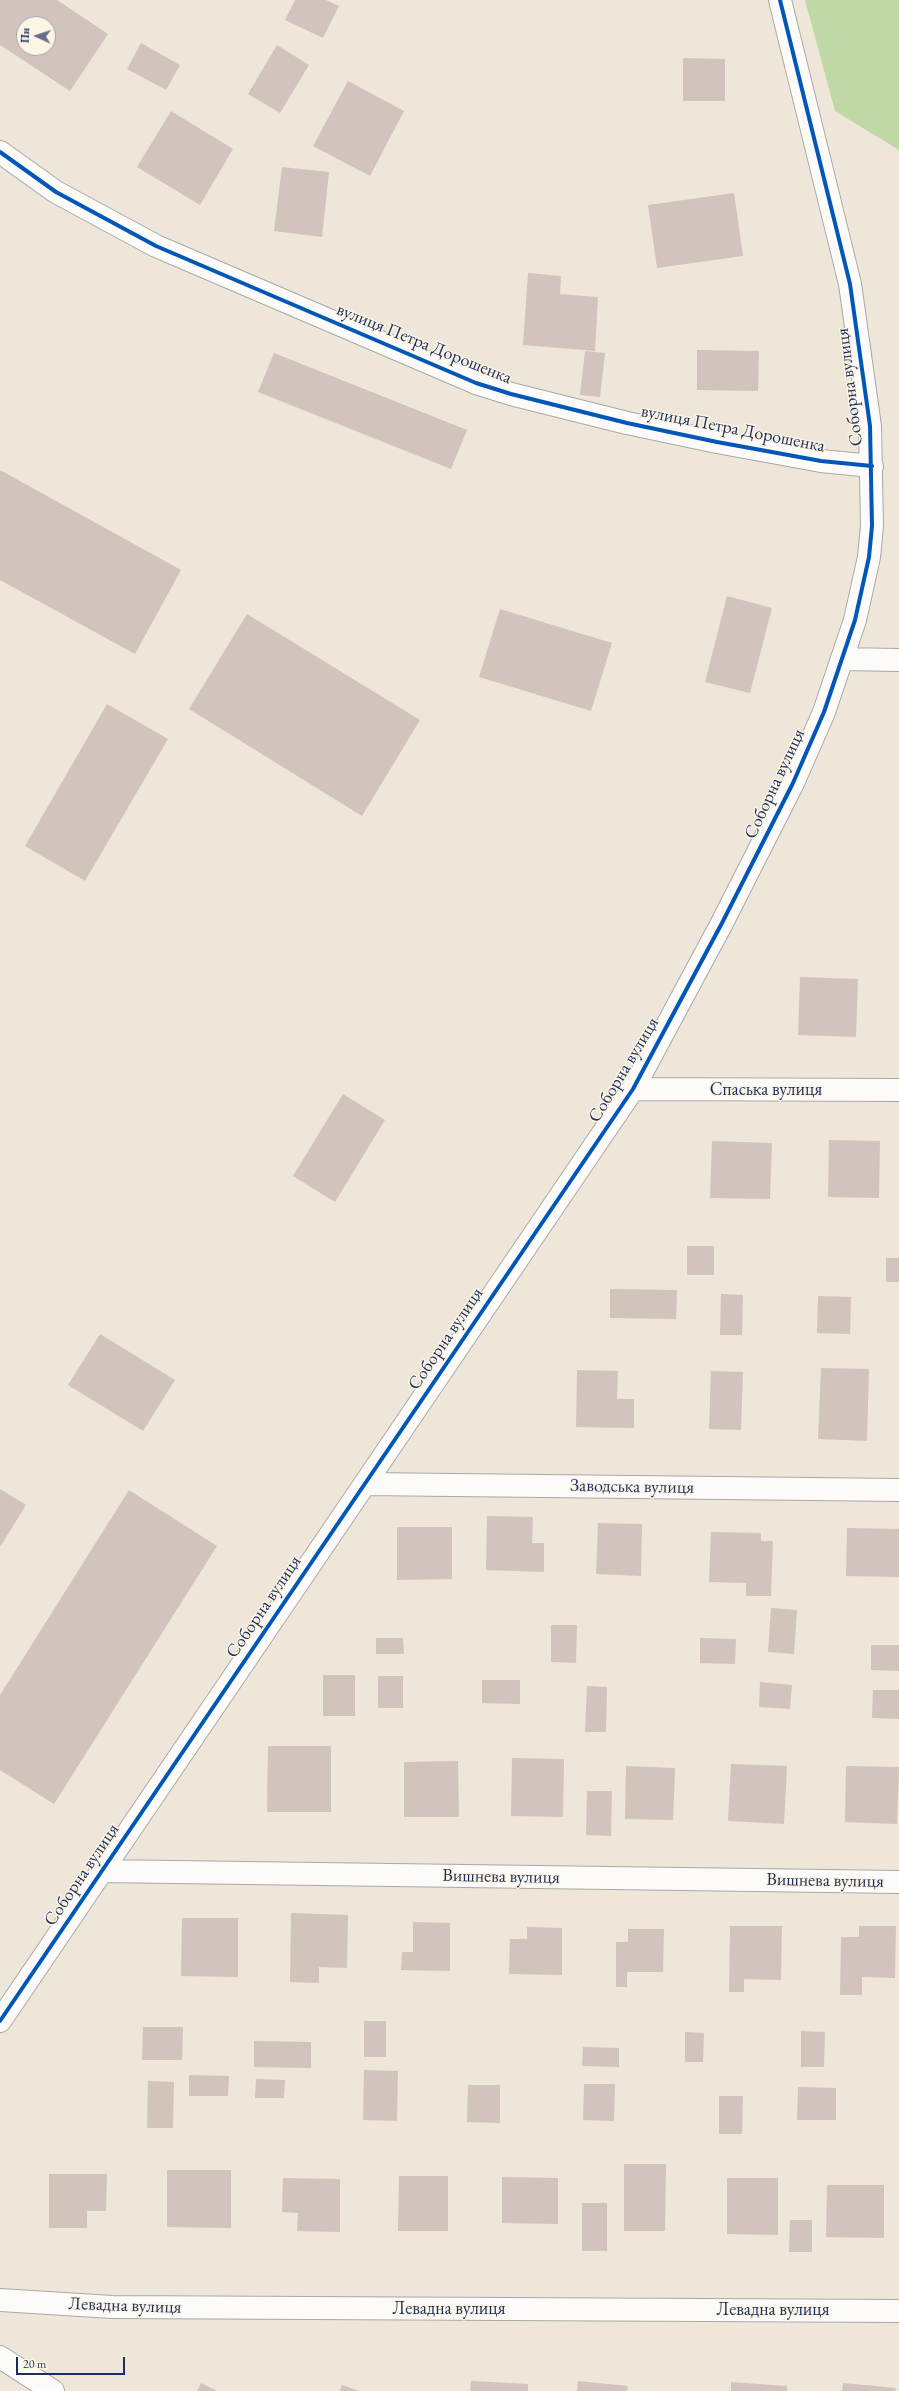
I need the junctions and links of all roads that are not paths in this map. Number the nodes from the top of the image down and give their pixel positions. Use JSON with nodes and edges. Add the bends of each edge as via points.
{"nodes":[{"id":1,"x":780,"y":0,"type":"edge"},
{"id":2,"x":0,"y":152,"type":"edge"},
{"id":3,"x":872,"y":466,"type":"junction"},
{"id":4,"x":842,"y":659,"type":"junction"},
{"id":5,"x":899,"y":660,"type":"edge"},
{"id":6,"x":633,"y":1089,"type":"junction"},
{"id":7,"x":899,"y":1090,"type":"edge"},
{"id":8,"x":365,"y":1484,"type":"junction"},
{"id":9,"x":899,"y":1490,"type":"edge"},
{"id":10,"x":102,"y":1871,"type":"junction"},
{"id":11,"x":899,"y":1882,"type":"edge"},
{"id":12,"x":0,"y":2022,"type":"edge"},
{"id":13,"x":0,"y":2300,"type":"edge"},
{"id":14,"x":899,"y":2311,"type":"edge"},
{"id":15,"x":0,"y":2356,"type":"edge"},
{"id":16,"x":53,"y":2391,"type":"edge"}],
"edges":[{"from":1,"to":3,"type":"street","name":"Соборна вулиця","via":[[850,284],[865,378]]},
{"from":2,"to":3,"type":"street","name":"вулиця Петра Дорошенка","via":[[56,192],[156,246],[476,384],[627,423],[717,442],[821,461]]},
{"from":3,"to":4,"type":"street","name":"Соборна вулиця","via":[[869,557],[855,620]]},
{"from":4,"to":5,"type":"street"},
{"from":4,"to":6,"type":"street","name":"Соборна вулиця","via":[[824,712],[793,783]]},
{"from":6,"to":7,"type":"street","name":"Спаська вулиця"},
{"from":6,"to":8,"type":"street","name":"Соборна вулиця"},
{"from":8,"to":9,"type":"street","name":"Заводська вулиця"},
{"from":8,"to":10,"type":"street","name":"Соборна вулиця"},
{"from":10,"to":11,"type":"street","name":"Вишнева вулиця"},
{"from":10,"to":12,"type":"street","name":"Соборна вулиця"},
{"from":13,"to":14,"type":"street","name":"Левадна вулиця","via":[[120,2307]]},
{"from":15,"to":16,"type":"street"}]}
